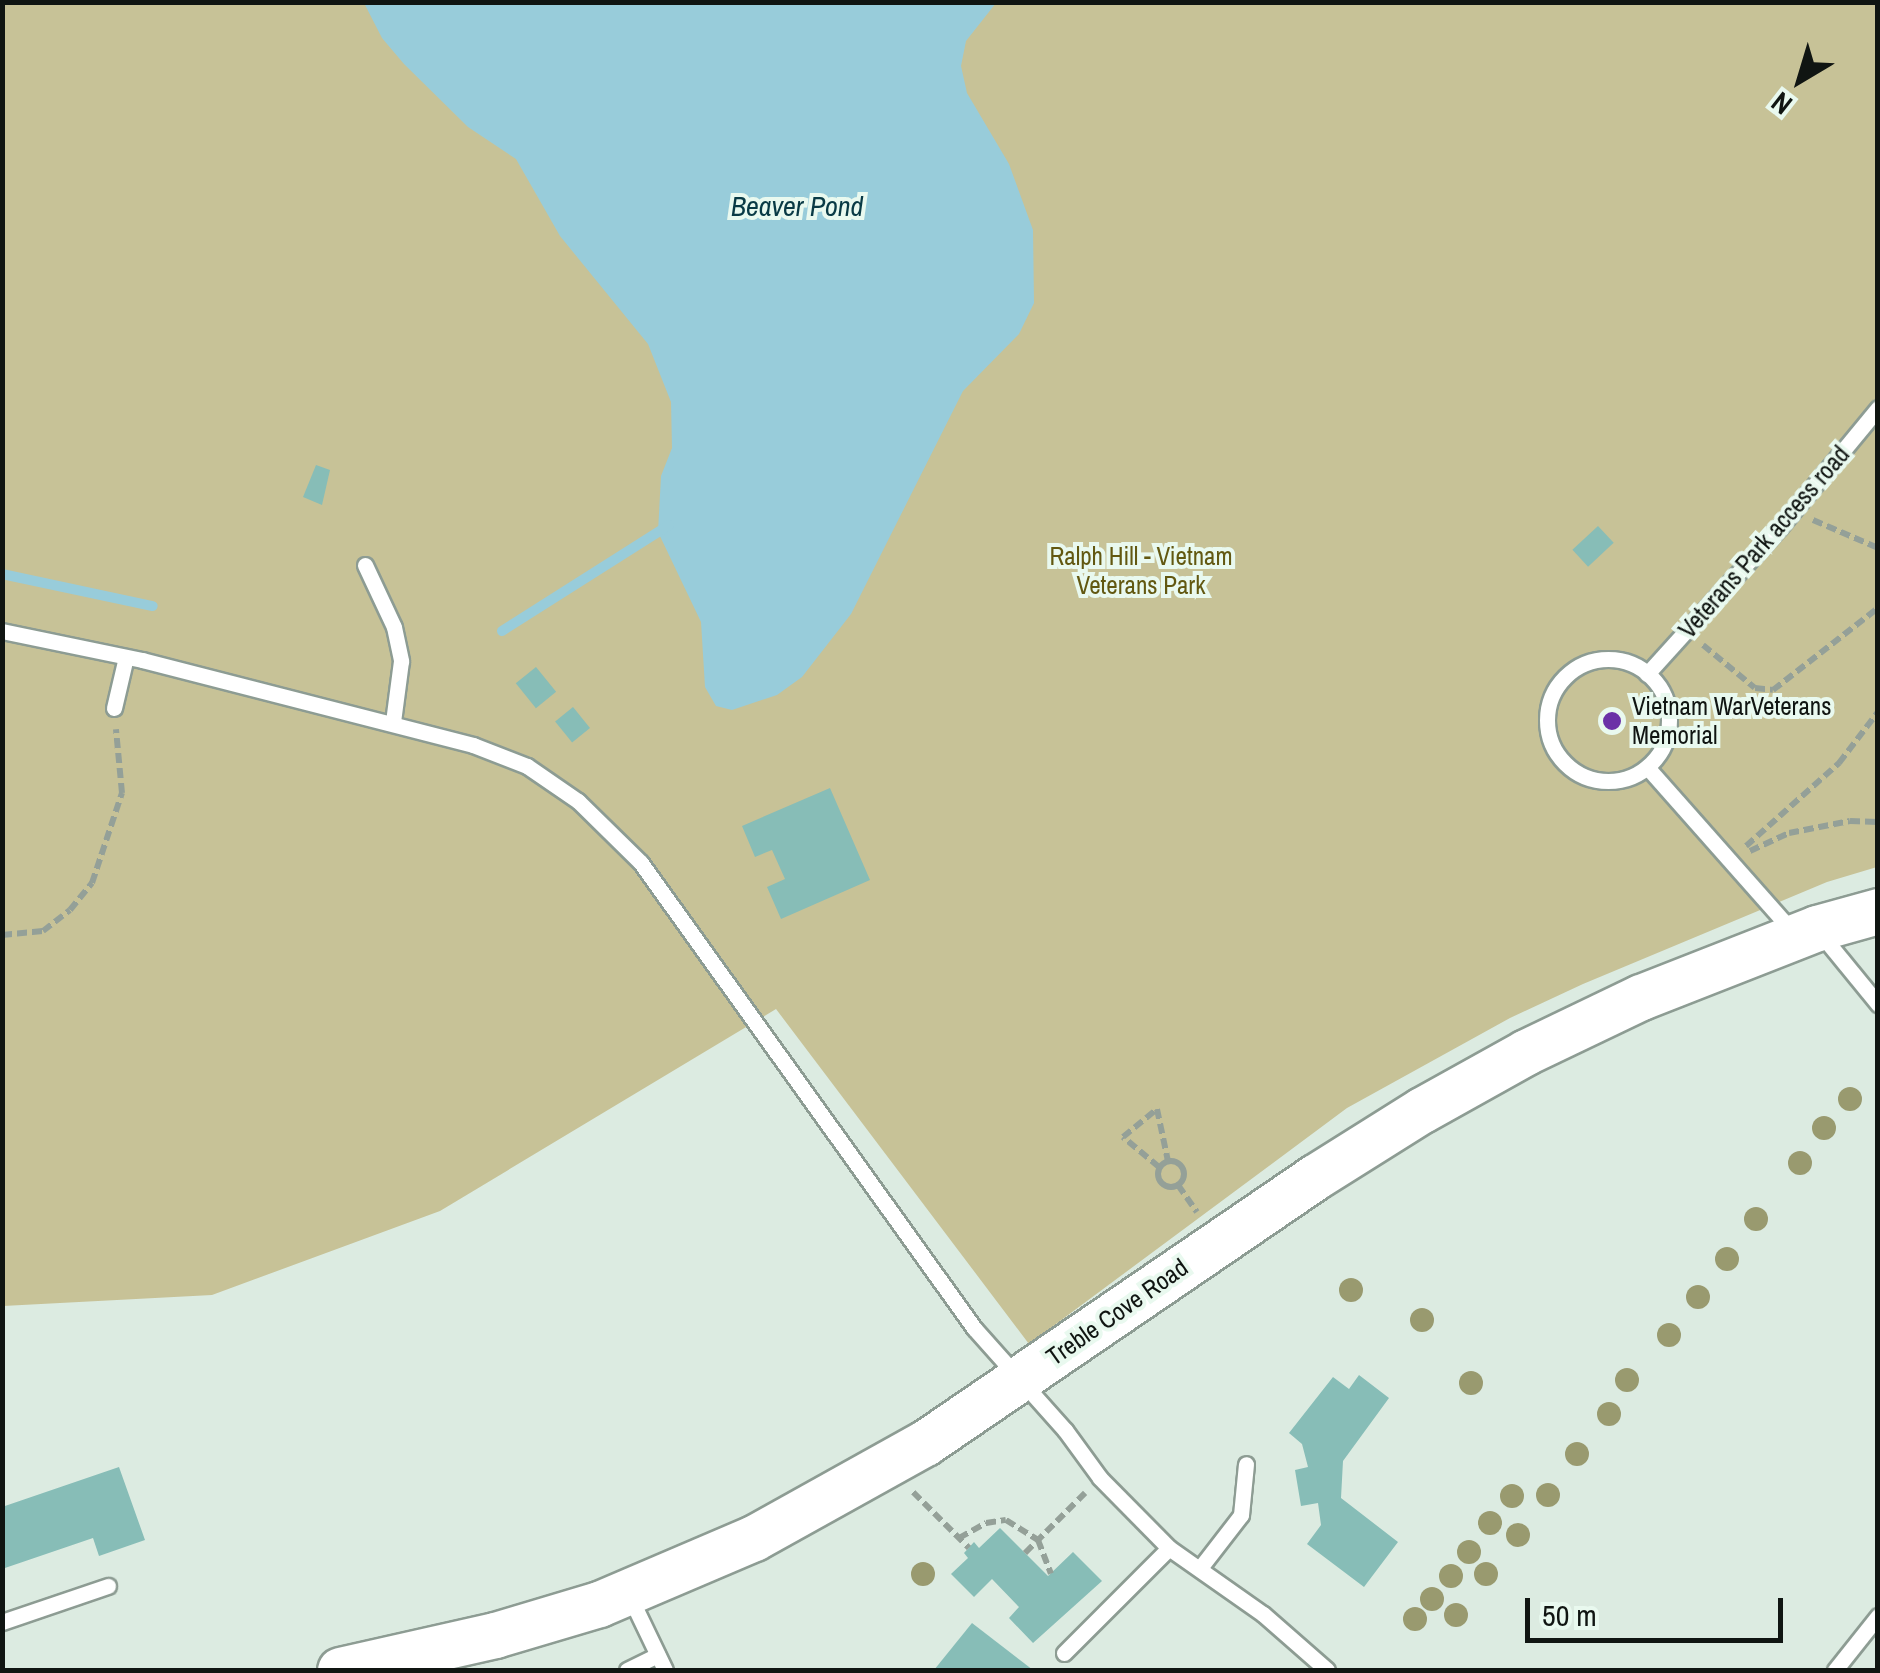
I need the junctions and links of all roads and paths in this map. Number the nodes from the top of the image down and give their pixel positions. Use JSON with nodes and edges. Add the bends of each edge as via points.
{"nodes":[{"id":1,"x":1878,"y":408,"type":"edge"},
{"id":2,"x":1794,"y":510,"type":"junction"},
{"id":3,"x":1878,"y":548,"type":"edge"},
{"id":4,"x":365,"y":566,"type":"dead end"},
{"id":5,"x":1878,"y":608,"type":"edge"},
{"id":6,"x":1686,"y":631,"type":"junction"},
{"id":7,"x":2,"y":632,"type":"edge"},
{"id":8,"x":126,"y":657,"type":"junction"},
{"id":9,"x":1647,"y":674,"type":"junction"},
{"id":10,"x":114,"y":708,"type":"joint"},
{"id":11,"x":1878,"y":712,"type":"edge"},
{"id":12,"x":392,"y":722,"type":"junction"},
{"id":13,"x":1647,"y":767,"type":"junction"},
{"id":14,"x":1878,"y":822,"type":"edge"},
{"id":15,"x":1730,"y":860,"type":"junction"},
{"id":16,"x":1878,"y":911,"type":"edge"},
{"id":17,"x":1807,"y":932,"type":"junction"},
{"id":18,"x":2,"y":935,"type":"edge"},
{"id":19,"x":1878,"y":1004,"type":"edge"},
{"id":20,"x":1168,"y":1161,"type":"junction"},
{"id":21,"x":1160,"y":1167,"type":"junction"},
{"id":22,"x":1018,"y":1382,"type":"junction"},
{"id":23,"x":1246,"y":1464,"type":"dead end"},
{"id":24,"x":1100,"y":1478,"type":"junction"},
{"id":25,"x":914,"y":1493,"type":"dead end"},
{"id":26,"x":959,"y":1538,"type":"junction"},
{"id":27,"x":1038,"y":1540,"type":"junction"},
{"id":28,"x":969,"y":1548,"type":"dead end"},
{"id":29,"x":1168,"y":1548,"type":"junction"},
{"id":30,"x":1025,"y":1553,"type":"dead end"},
{"id":31,"x":1200,"y":1568,"type":"junction"},
{"id":32,"x":1050,"y":1574,"type":"dead end"},
{"id":33,"x":108,"y":1586,"type":"dead end"},
{"id":34,"x":628,"y":1594,"type":"junction"},
{"id":35,"x":1878,"y":1616,"type":"edge"},
{"id":36,"x":2,"y":1622,"type":"edge"},
{"id":37,"x":1064,"y":1653,"type":"dead end"},
{"id":38,"x":658,"y":1655,"type":"junction"},
{"id":39,"x":340,"y":1670,"type":"edge"},
{"id":40,"x":627,"y":1670,"type":"edge"},
{"id":41,"x":665,"y":1670,"type":"edge"},
{"id":42,"x":1327,"y":1670,"type":"edge"},
{"id":43,"x":1835,"y":1670,"type":"edge"}],
"edges":[{"from":1,"to":2,"type":"lane","name":"Veterans Park access road"},
{"from":2,"to":3,"type":"path"},
{"from":2,"to":6,"type":"lane","name":"Veterans Park access road"},
{"from":4,"to":12,"type":"lane","via":[[384,600],[401,661]]},
{"from":5,"to":6,"type":"path","via":[[1773,690],[1756,688]]},
{"from":6,"to":9,"type":"lane","name":"Veterans Park access road"},
{"from":7,"to":8,"type":"lane"},
{"from":8,"to":10,"type":"lane"},
{"from":8,"to":12,"type":"lane"},
{"from":9,"to":13,"type":"lane","via":[[1666,701],[1668,724],[1664,745]]},
{"from":9,"to":13,"type":"lane","via":[[1610,659],[1584,664],[1555,690],[1548,716],[1558,754],[1578,772],[1617,780]]},
{"from":10,"to":18,"type":"path","via":[[122,793],[92,884],[43,931]]},
{"from":11,"to":15,"type":"path","via":[[1838,763]]},
{"from":12,"to":22,"type":"lane","via":[[527,766],[619,838]]},
{"from":13,"to":15,"type":"lane"},
{"from":14,"to":15,"type":"path","via":[[1789,833]]},
{"from":15,"to":17,"type":"lane"},
{"from":16,"to":17,"type":"main road","name":"Treble Cove Road"},
{"from":17,"to":19,"type":"lane"},
{"from":17,"to":22,"type":"main road","name":"Treble Cove Road","via":[[1584,1024],[1422,1110]]},
{"from":20,"to":21,"type":"path"},
{"from":20,"to":21,"type":"path","via":[[1183,1169],[1178,1185],[1161,1184]]},
{"from":20,"to":21,"type":"path","via":[[1157,1110],[1123,1137]]},
{"from":22,"to":24,"type":"lane"},
{"from":22,"to":34,"type":"main road","name":"Treble Cove Road","via":[[835,1495]]},
{"from":23,"to":31,"type":"lane","via":[[1242,1515]]},
{"from":24,"to":27,"type":"path"},
{"from":24,"to":29,"type":"lane"},
{"from":25,"to":26,"type":"path"},
{"from":26,"to":27,"type":"path","via":[[1000,1519]]},
{"from":26,"to":28,"type":"path"},
{"from":27,"to":30,"type":"path"},
{"from":27,"to":32,"type":"path"},
{"from":29,"to":31,"type":"lane"},
{"from":29,"to":37,"type":"lane"},
{"from":31,"to":42,"type":"lane"},
{"from":33,"to":36,"type":"lane"},
{"from":34,"to":38,"type":"lane"},
{"from":34,"to":39,"type":"main road","name":"Treble Cove Road","via":[[495,1635]]},
{"from":35,"to":43,"type":"lane"},
{"from":38,"to":40,"type":"lane"},
{"from":38,"to":41,"type":"lane"}]}
